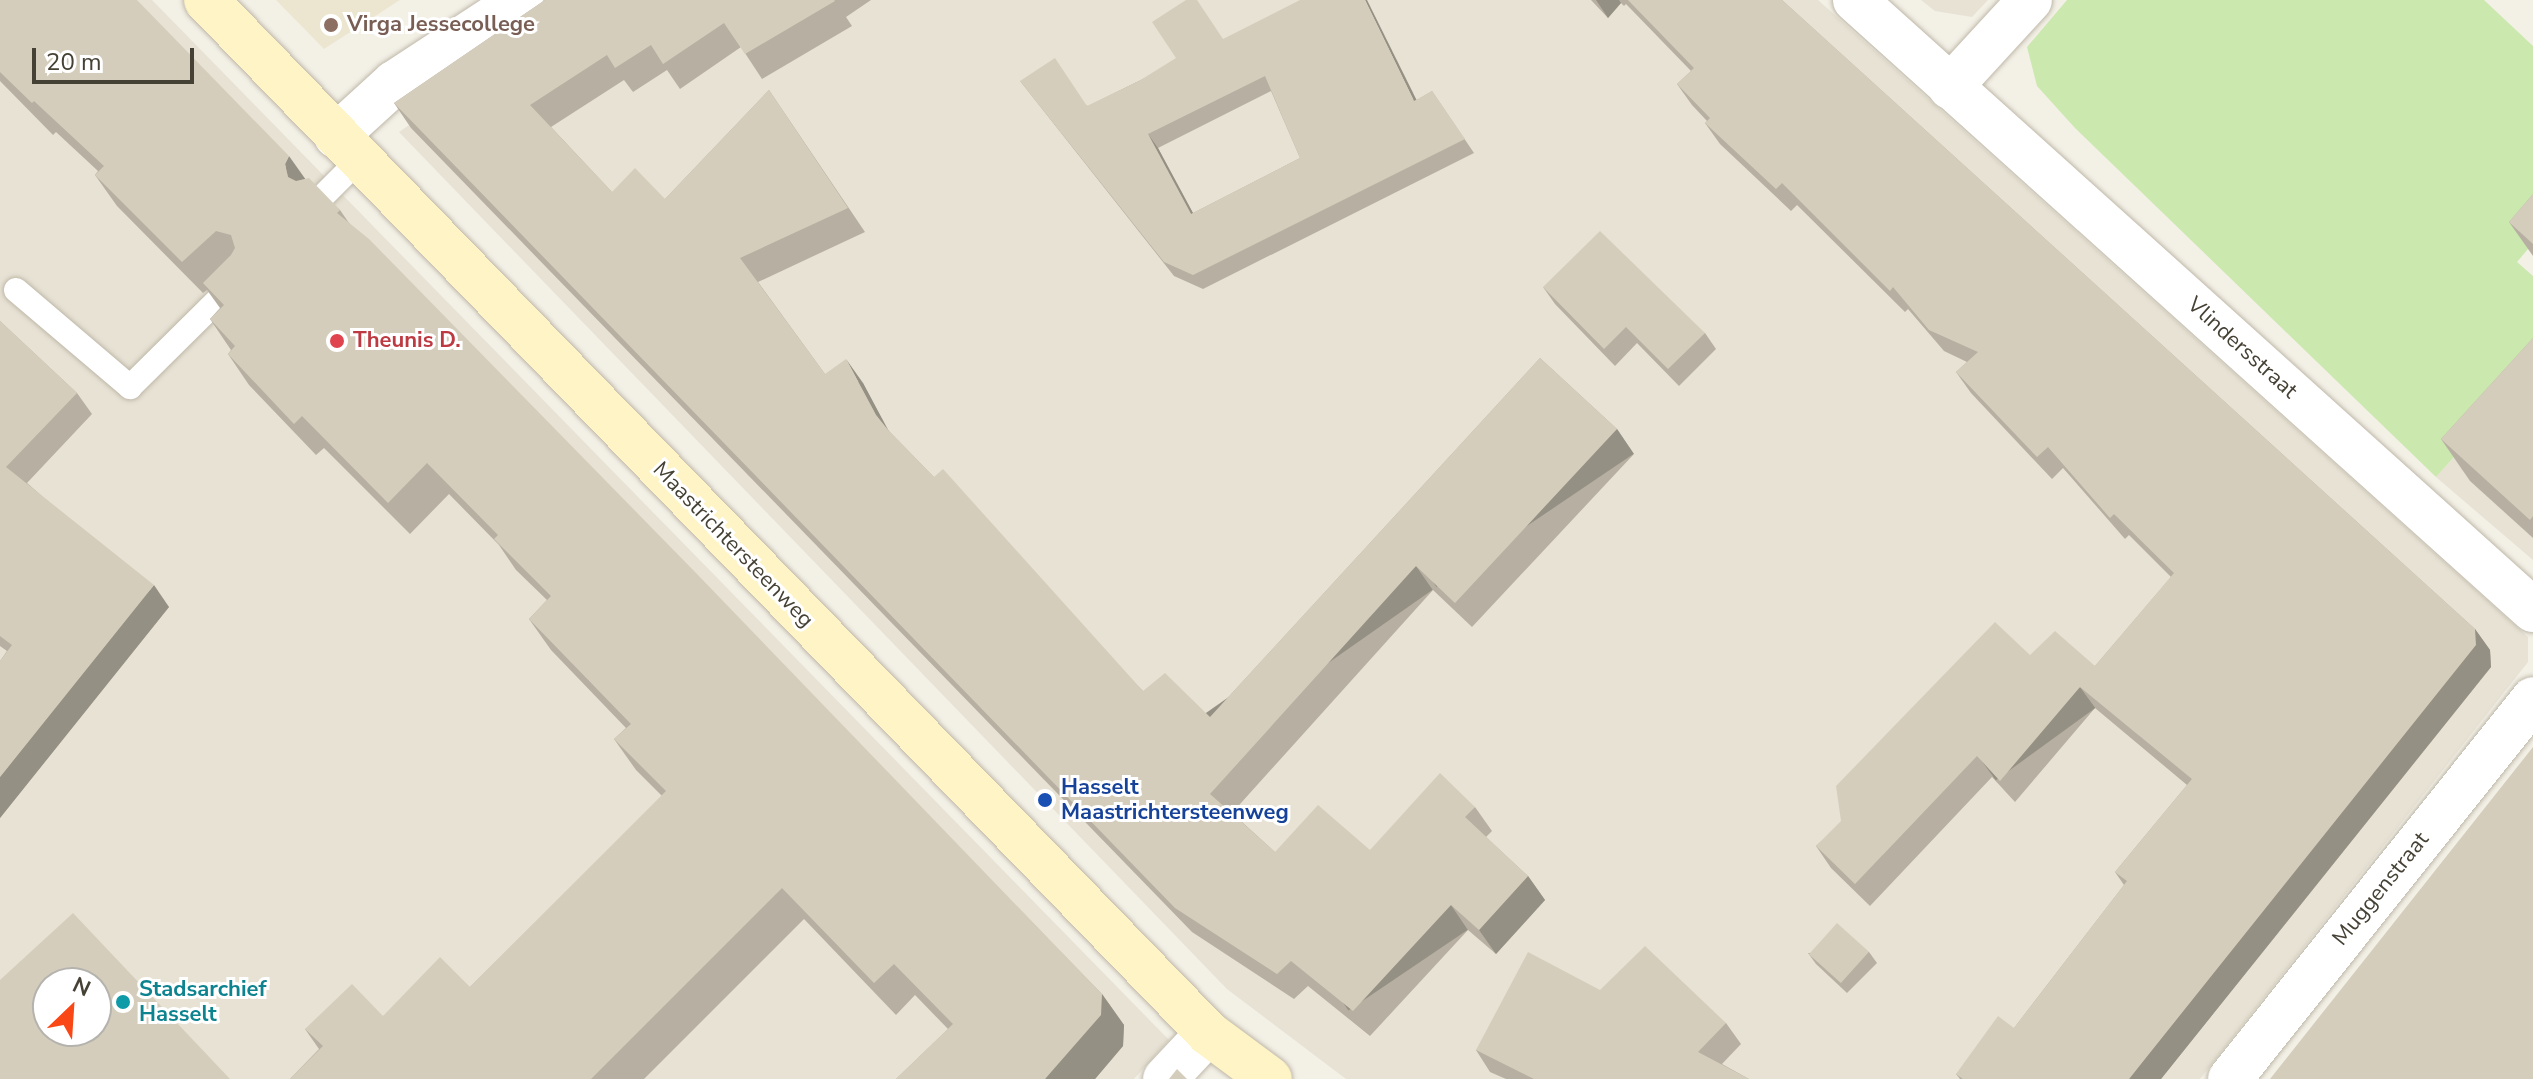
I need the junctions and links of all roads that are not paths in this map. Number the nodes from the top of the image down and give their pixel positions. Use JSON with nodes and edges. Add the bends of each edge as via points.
{"nodes":[{"id":1,"x":206,"y":0,"type":"edge"},
{"id":2,"x":521,"y":0,"type":"edge"},
{"id":3,"x":1855,"y":0,"type":"edge"},
{"id":4,"x":2030,"y":0,"type":"edge"},
{"id":5,"x":1950,"y":87,"type":"junction"},
{"id":6,"x":348,"y":148,"type":"junction"},
{"id":7,"x":321,"y":198,"type":"edge"},
{"id":8,"x":242,"y":276,"type":"edge"},
{"id":9,"x":16,"y":290,"type":"dead end"},
{"id":10,"x":2533,"y":610,"type":"edge"},
{"id":11,"x":2533,"y":699,"type":"edge"},
{"id":12,"x":1208,"y":1033,"type":"junction"},
{"id":13,"x":1165,"y":1079,"type":"edge"},
{"id":14,"x":1270,"y":1079,"type":"edge"},
{"id":15,"x":2230,"y":1079,"type":"edge"}],
"edges":[{"from":1,"to":6,"type":"main road","name":"Maastrichtersteenweg"},
{"from":2,"to":6,"type":"street","via":[[394,83]]},
{"from":3,"to":5,"type":"street","name":"Vlindersstraat"},
{"from":4,"to":5,"type":"street"},
{"from":5,"to":10,"type":"street","name":"Vlindersstraat"},
{"from":6,"to":7,"type":"lane"},
{"from":6,"to":12,"type":"main road","name":"Maastrichtersteenweg"},
{"from":8,"to":9,"type":"lane","via":[[130,387]]},
{"from":11,"to":15,"type":"street","name":"Muggenstraat"},
{"from":12,"to":13,"type":"street"},
{"from":12,"to":14,"type":"main road","name":"Maastrichtersteenweg"}]}
